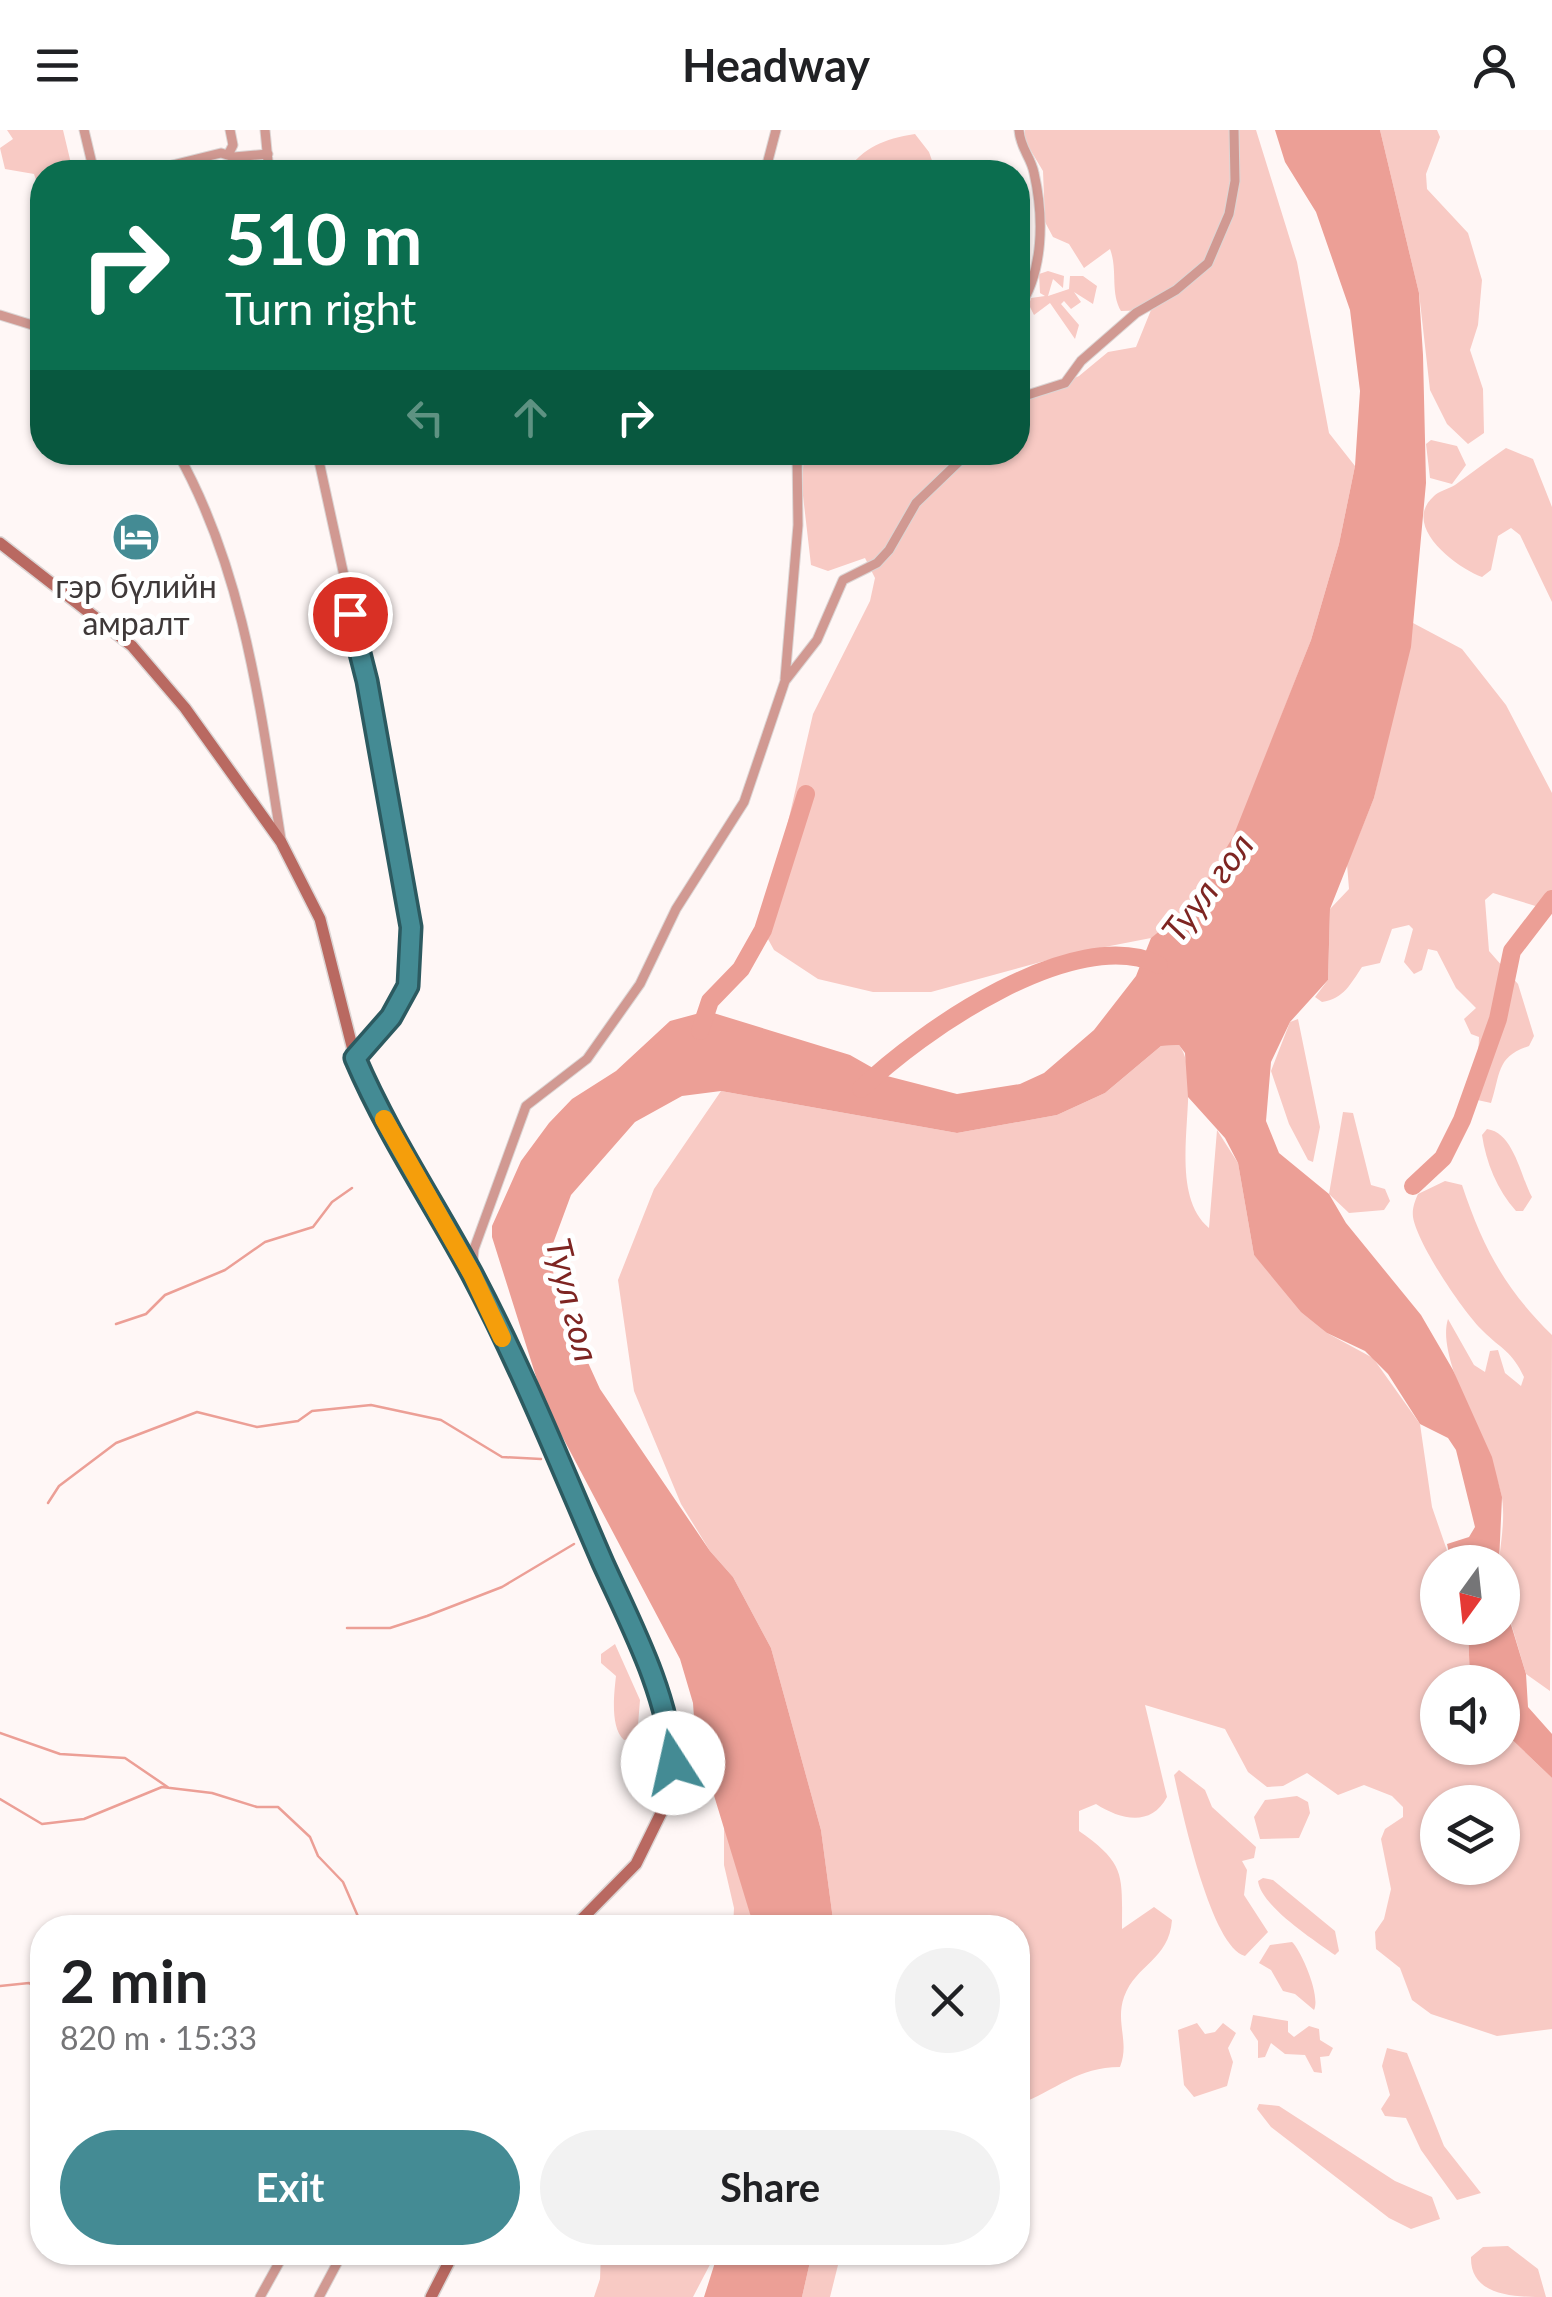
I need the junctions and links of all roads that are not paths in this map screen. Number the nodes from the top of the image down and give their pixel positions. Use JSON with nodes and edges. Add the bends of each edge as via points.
{"nodes":[{"id":1,"x":84,"y":130,"type":"edge"},
{"id":2,"x":230,"y":130,"type":"edge"},
{"id":3,"x":265,"y":130,"type":"edge"},
{"id":4,"x":776,"y":130,"type":"edge"},
{"id":5,"x":1018,"y":130,"type":"edge"},
{"id":6,"x":1234,"y":130,"type":"edge"},
{"id":7,"x":268,"y":154,"type":"junction"},
{"id":8,"x":231,"y":155,"type":"junction"},
{"id":9,"x":91,"y":160,"type":"edge"},
{"id":10,"x":205,"y":160,"type":"edge"},
{"id":11,"x":233,"y":160,"type":"edge"},
{"id":12,"x":268,"y":160,"type":"edge"},
{"id":13,"x":768,"y":160,"type":"edge"},
{"id":14,"x":1028,"y":160,"type":"edge"},
{"id":15,"x":1030,"y":164,"type":"edge"},
{"id":16,"x":1030,"y":282,"type":"edge"},
{"id":17,"x":0,"y":315,"type":"edge"},
{"id":18,"x":30,"y":324,"type":"edge"},
{"id":19,"x":1030,"y":394,"type":"edge"},
{"id":20,"x":185,"y":465,"type":"edge"},
{"id":21,"x":320,"y":465,"type":"edge"},
{"id":22,"x":798,"y":465,"type":"edge"},
{"id":23,"x":955,"y":465,"type":"edge"},
{"id":24,"x":0,"y":542,"type":"edge"},
{"id":25,"x":785,"y":682,"type":"junction"},
{"id":26,"x":282,"y":842,"type":"junction"},
{"id":27,"x":355,"y":1058,"type":"junction"},
{"id":28,"x":472,"y":1274,"type":"junction"},
{"id":29,"x":588,"y":1915,"type":"edge"},
{"id":30,"x":278,"y":2265,"type":"edge"},
{"id":31,"x":336,"y":2265,"type":"edge"},
{"id":32,"x":447,"y":2265,"type":"edge"},
{"id":33,"x":260,"y":2297,"type":"edge"},
{"id":34,"x":319,"y":2297,"type":"edge"},
{"id":35,"x":431,"y":2297,"type":"edge"}],
"edges":[{"from":1,"to":9,"type":"street"},
{"from":2,"to":8,"type":"street"},
{"from":3,"to":7,"type":"street"},
{"from":4,"to":13,"type":"street"},
{"from":5,"to":14,"type":"street"},
{"from":6,"to":19,"type":"street","via":[[1232,197],[1208,263],[1081,360],[1066,384]]},
{"from":7,"to":8,"type":"street"},
{"from":7,"to":12,"type":"street"},
{"from":8,"to":10,"type":"street"},
{"from":8,"to":11,"type":"street"},
{"from":15,"to":16,"type":"street","via":[[1038,264]]},
{"from":17,"to":18,"type":"street"},
{"from":20,"to":26,"type":"street","via":[[246,633]]},
{"from":21,"to":27,"type":"street","via":[[411,927],[408,986]]},
{"from":22,"to":25,"type":"street"},
{"from":23,"to":25,"type":"street","via":[[916,502],[877,563],[842,580],[817,640]]},
{"from":24,"to":26,"type":"main road","via":[[132,646]]},
{"from":25,"to":28,"type":"street","via":[[744,802],[676,909],[640,984],[587,1058],[526,1106],[474,1249]]},
{"from":26,"to":27,"type":"main road","via":[[320,920]]},
{"from":27,"to":28,"type":"main road","via":[[373,1102]]},
{"from":28,"to":29,"type":"main road","via":[[647,1662],[671,1743],[665,1804],[648,1844],[625,1879]]},
{"from":30,"to":33,"type":"street"},
{"from":31,"to":34,"type":"street"},
{"from":32,"to":35,"type":"main road"}]}
